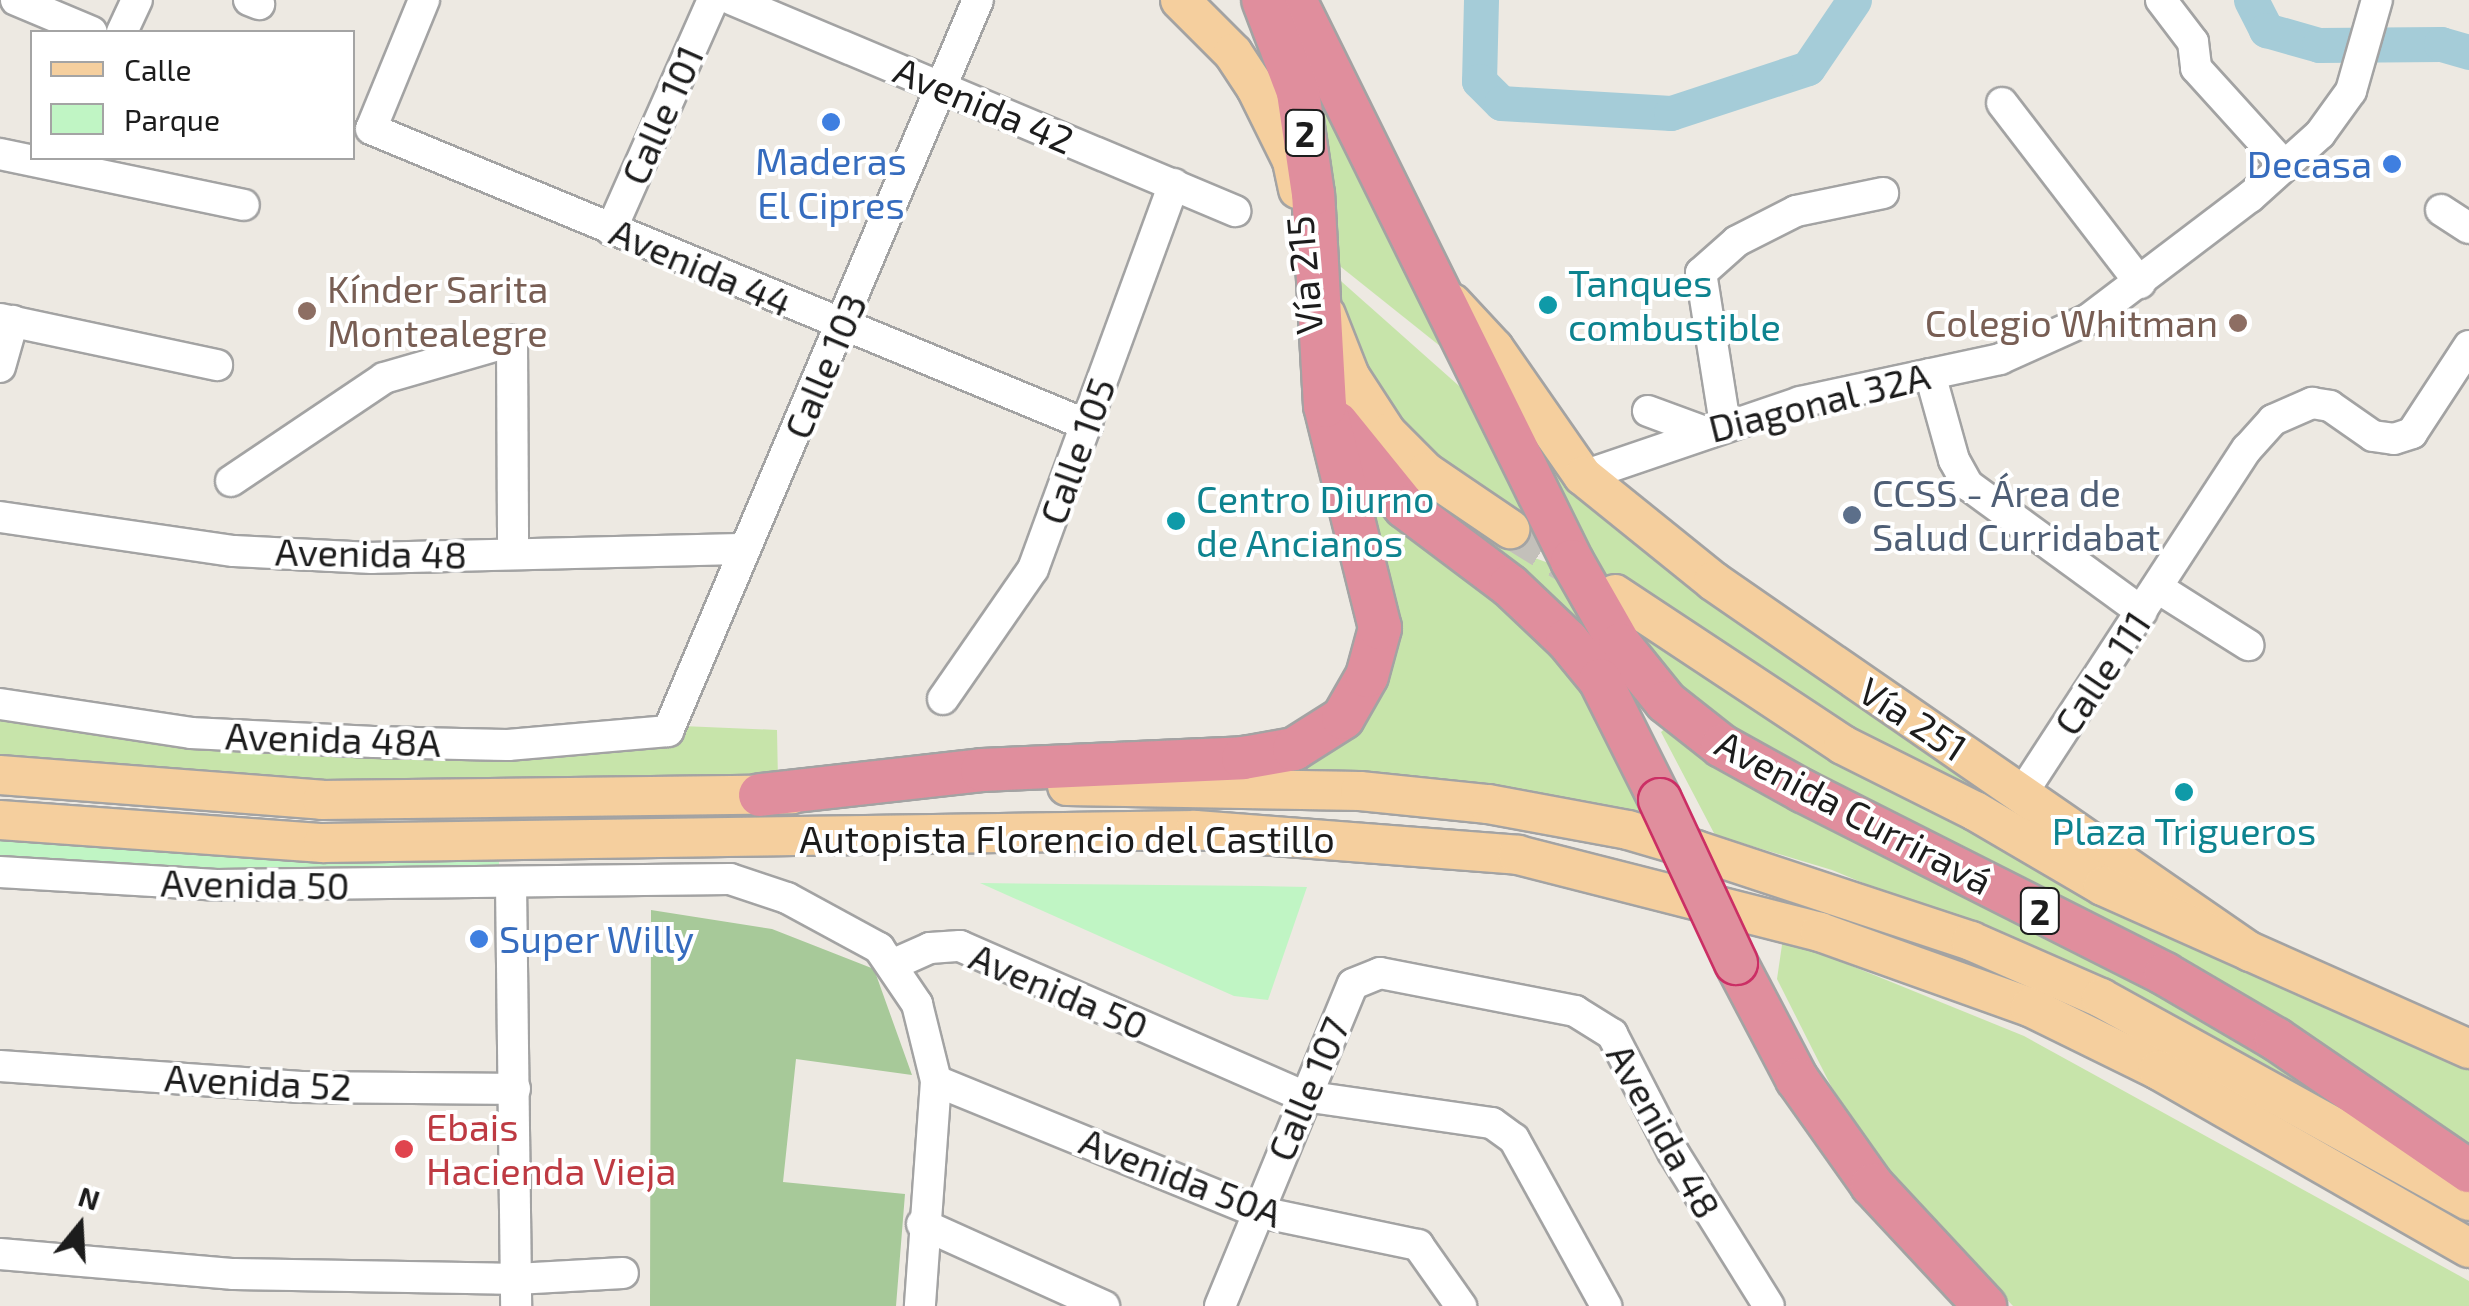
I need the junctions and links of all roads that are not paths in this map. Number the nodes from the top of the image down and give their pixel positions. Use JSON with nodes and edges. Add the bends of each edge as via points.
{"nodes":[{"id":1,"x":16,"y":0,"type":"edge"},
{"id":2,"x":138,"y":0,"type":"edge"},
{"id":3,"x":424,"y":0,"type":"edge"},
{"id":4,"x":713,"y":0,"type":"edge"},
{"id":5,"x":733,"y":0,"type":"edge"},
{"id":6,"x":978,"y":0,"type":"edge"},
{"id":7,"x":1180,"y":0,"type":"edge"},
{"id":8,"x":1263,"y":0,"type":"edge"},
{"id":9,"x":1295,"y":0,"type":"edge"},
{"id":10,"x":2161,"y":0,"type":"edge"},
{"id":11,"x":2371,"y":27,"type":"edge"},
{"id":12,"x":87,"y":30,"type":"edge"},
{"id":13,"x":123,"y":30,"type":"edge"},
{"id":14,"x":940,"y":87,"type":"junction"},
{"id":15,"x":2002,"y":103,"type":"dead end"},
{"id":16,"x":0,"y":154,"type":"edge"},
{"id":17,"x":30,"y":158,"type":"edge"},
{"id":18,"x":70,"y":163,"type":"edge"},
{"id":19,"x":2285,"y":166,"type":"junction"},
{"id":20,"x":1174,"y":184,"type":"junction"},
{"id":21,"x":1884,"y":193,"type":"dead end"},
{"id":22,"x":244,"y":205,"type":"dead end"},
{"id":23,"x":2441,"y":210,"type":"dead end"},
{"id":24,"x":1236,"y":211,"type":"dead end"},
{"id":25,"x":2469,"y":228,"type":"edge"},
{"id":26,"x":611,"y":230,"type":"junction"},
{"id":27,"x":1318,"y":273,"type":"junction"},
{"id":28,"x":2140,"y":283,"type":"junction"},
{"id":29,"x":1440,"y":290,"type":"junction"},
{"id":30,"x":7,"y":320,"type":"edge"},
{"id":31,"x":843,"y":326,"type":"junction"},
{"id":32,"x":2469,"y":346,"type":"edge"},
{"id":33,"x":216,"y":364,"type":"dead end"},
{"id":34,"x":0,"y":367,"type":"edge"},
{"id":35,"x":1930,"y":374,"type":"junction"},
{"id":36,"x":1325,"y":406,"type":"junction"},
{"id":37,"x":1648,"y":411,"type":"dead end"},
{"id":38,"x":1087,"y":424,"type":"junction"},
{"id":39,"x":1713,"y":428,"type":"junction"},
{"id":40,"x":1583,"y":476,"type":"junction"},
{"id":41,"x":231,"y":481,"type":"dead end"},
{"id":42,"x":0,"y":517,"type":"edge"},
{"id":43,"x":1510,"y":529,"type":"tunnel mouth"},
{"id":44,"x":745,"y":549,"type":"junction"},
{"id":45,"x":514,"y":554,"type":"junction"},
{"id":46,"x":1615,"y":594,"type":"tunnel mouth"},
{"id":47,"x":2150,"y":600,"type":"junction"},
{"id":48,"x":2248,"y":646,"type":"dead end"},
{"id":49,"x":943,"y":700,"type":"dead end"},
{"id":50,"x":0,"y":704,"type":"edge"},
{"id":51,"x":668,"y":731,"type":"joint"},
{"id":52,"x":1881,"y":765,"type":"junction"},
{"id":53,"x":0,"y":774,"type":"edge"},
{"id":54,"x":2022,"y":792,"type":"junction"},
{"id":55,"x":760,"y":795,"type":"junction"},
{"id":56,"x":0,"y":820,"type":"edge"},
{"id":57,"x":0,"y":872,"type":"edge"},
{"id":58,"x":511,"y":883,"type":"junction"},
{"id":59,"x":2103,"y":886,"type":"junction"},
{"id":60,"x":2250,"y":952,"type":"junction"},
{"id":61,"x":894,"y":964,"type":"junction"},
{"id":62,"x":1353,"y":984,"type":"joint"},
{"id":63,"x":2469,"y":1049,"type":"edge"},
{"id":64,"x":0,"y":1066,"type":"edge"},
{"id":65,"x":936,"y":1081,"type":"junction"},
{"id":66,"x":516,"y":1089,"type":"junction"},
{"id":67,"x":1304,"y":1096,"type":"junction"},
{"id":68,"x":2469,"y":1171,"type":"edge"},
{"id":69,"x":2469,"y":1201,"type":"edge"},
{"id":70,"x":1255,"y":1211,"type":"junction"},
{"id":71,"x":922,"y":1224,"type":"junction"},
{"id":72,"x":2469,"y":1248,"type":"edge"},
{"id":73,"x":0,"y":1254,"type":"edge"},
{"id":74,"x":622,"y":1272,"type":"dead end"},
{"id":75,"x":516,"y":1292,"type":"edge"},
{"id":76,"x":920,"y":1306,"type":"edge"},
{"id":77,"x":1104,"y":1306,"type":"edge"},
{"id":78,"x":1220,"y":1306,"type":"edge"},
{"id":79,"x":1461,"y":1306,"type":"edge"},
{"id":80,"x":1606,"y":1306,"type":"edge"},
{"id":81,"x":1769,"y":1306,"type":"edge"},
{"id":82,"x":1985,"y":1306,"type":"edge"}],
"edges":[{"from":1,"to":12,"type":"street"},
{"from":2,"to":13,"type":"street"},
{"from":3,"to":26,"type":"street","name":"Avenida 44","via":[[372,129]]},
{"from":4,"to":26,"type":"street","name":"Calle 101"},
{"from":5,"to":14,"type":"street","name":"Avenida 42"},
{"from":6,"to":14,"type":"street","name":"Calle 103"},
{"from":7,"to":36,"type":"main road","name":"Vía 215","via":[[1233,54],[1292,161],[1303,309]]},
{"from":8,"to":27,"type":"highway","number":"2","via":[[1298,92]]},
{"from":9,"to":29,"type":"highway","name":"Avenida Curriravá","number":"2"},
{"from":10,"to":19,"type":"street","via":[[2194,42],[2196,68]]},
{"from":11,"to":19,"type":"street","name":"Diagonal 32A","via":[[2335,114]]},
{"from":14,"to":20,"type":"street","name":"Avenida 42"},
{"from":14,"to":31,"type":"street","name":"Calle 103"},
{"from":15,"to":28,"type":"street"},
{"from":16,"to":17,"type":"street"},
{"from":18,"to":22,"type":"street"},
{"from":19,"to":28,"type":"street","name":"Diagonal 32A"},
{"from":20,"to":24,"type":"street","name":"Avenida 42"},
{"from":20,"to":38,"type":"street","name":"Calle 105"},
{"from":21,"to":39,"type":"street","via":[[1782,216],[1710,259],[1700,273]]},
{"from":23,"to":25,"type":"street"},
{"from":26,"to":31,"type":"street","name":"Avenida 44"},
{"from":27,"to":36,"type":"highway","number":"2"},
{"from":27,"to":43,"type":"main road","via":[[1335,342],[1366,406],[1426,472]]},
{"from":28,"to":35,"type":"street","name":"Diagonal 32A","via":[[2048,343]]},
{"from":29,"to":40,"type":"main road","name":"Vía 251","via":[[1494,348]]},
{"from":29,"to":68,"type":"highway","name":"Avenida Curriravá","number":"2","via":[[1620,645],[1666,702],[1722,746],[2165,974],[2276,1039]]},
{"from":30,"to":33,"type":"street"},
{"from":30,"to":34,"type":"street"},
{"from":31,"to":38,"type":"street","name":"Avenida 44"},
{"from":31,"to":44,"type":"street","name":"Calle 103"},
{"from":32,"to":47,"type":"street","name":"Calle 111","via":[[2412,433],[2372,436],[2330,406],[2312,404],[2273,420],[2247,449]]},
{"from":35,"to":39,"type":"street","name":"Diagonal 32A"},
{"from":35,"to":47,"type":"street","via":[[1954,460],[1968,485]]},
{"from":36,"to":55,"type":"highway","via":[[1380,628],[1367,676],[1343,718],[1321,734],[1294,749],[1242,758],[982,770]]},
{"from":36,"to":82,"type":"highway","bridge":true,"via":[[1405,506],[1510,586],[1600,680],[1797,1079],[1872,1185]]},
{"from":37,"to":39,"type":"street"},
{"from":38,"to":49,"type":"street","name":"Calle 105","via":[[1033,569]]},
{"from":39,"to":40,"type":"street","name":"Diagonal 32A"},
{"from":40,"to":54,"type":"main road","name":"Vía 251","via":[[1713,581]]},
{"from":41,"to":45,"type":"street","via":[[384,378],[512,341]]},
{"from":42,"to":45,"type":"street","name":"Avenida 48","via":[[234,551],[372,558]]},
{"from":44,"to":45,"type":"street","name":"Avenida 48"},
{"from":44,"to":51,"type":"street","name":"Calle 103"},
{"from":46,"to":52,"type":"main road","name":"Vía 251"},
{"from":47,"to":48,"type":"street"},
{"from":47,"to":54,"type":"street","name":"Calle 111"},
{"from":50,"to":51,"type":"street","name":"Avenida 48A","via":[[191,733],[374,742],[508,745]]},
{"from":52,"to":54,"type":"main road","via":[[1969,789]]},
{"from":52,"to":59,"type":"main road","name":"Vía 251"},
{"from":53,"to":55,"type":"main road","name":"Autopista Florencio del Castillo","via":[[322,800]]},
{"from":54,"to":59,"type":"main road","via":[[2038,831]]},
{"from":54,"to":60,"type":"main road","name":"Vía 251"},
{"from":55,"to":69,"type":"main road","name":"Autopista Florencio del Castillo","via":[[1254,786],[1488,804],[1628,830],[1953,934],[2084,990]]},
{"from":56,"to":72,"type":"main road","name":"Autopista Florencio del Castillo","via":[[323,843],[1195,830],[1518,855],[1820,932],[2030,1008],[2158,1070]]},
{"from":57,"to":58,"type":"street","name":"Avenida 50","via":[[217,885]]},
{"from":58,"to":61,"type":"street","name":"Avenida 50","via":[[730,879],[850,928]]},
{"from":58,"to":66,"type":"street"},
{"from":59,"to":60,"type":"main road","name":"Vía 251"},
{"from":60,"to":63,"type":"main road","name":"Vía 251"},
{"from":61,"to":65,"type":"street","via":[[917,1004]]},
{"from":61,"to":67,"type":"street","name":"Avenida 50","via":[[930,948],[960,946]]},
{"from":62,"to":67,"type":"street","name":"Calle 107"},
{"from":62,"to":81,"type":"street","name":"Avenida 48","via":[[1380,973],[1593,1019],[1612,1034],[1673,1152]]},
{"from":64,"to":66,"type":"street","name":"Avenida 52","via":[[301,1087]]},
{"from":65,"to":70,"type":"street","name":"Avenida 50A"},
{"from":65,"to":71,"type":"street"},
{"from":66,"to":75,"type":"street"},
{"from":67,"to":70,"type":"street","name":"Calle 107"},
{"from":67,"to":80,"type":"street","name":"Avenida 50","via":[[1408,1107],[1504,1130]]},
{"from":70,"to":78,"type":"street","name":"Calle 107"},
{"from":70,"to":79,"type":"street","name":"Avenida 50A","via":[[1418,1245]]},
{"from":71,"to":76,"type":"street"},
{"from":71,"to":77,"type":"street"},
{"from":73,"to":75,"type":"street"},
{"from":74,"to":75,"type":"street"}]}
